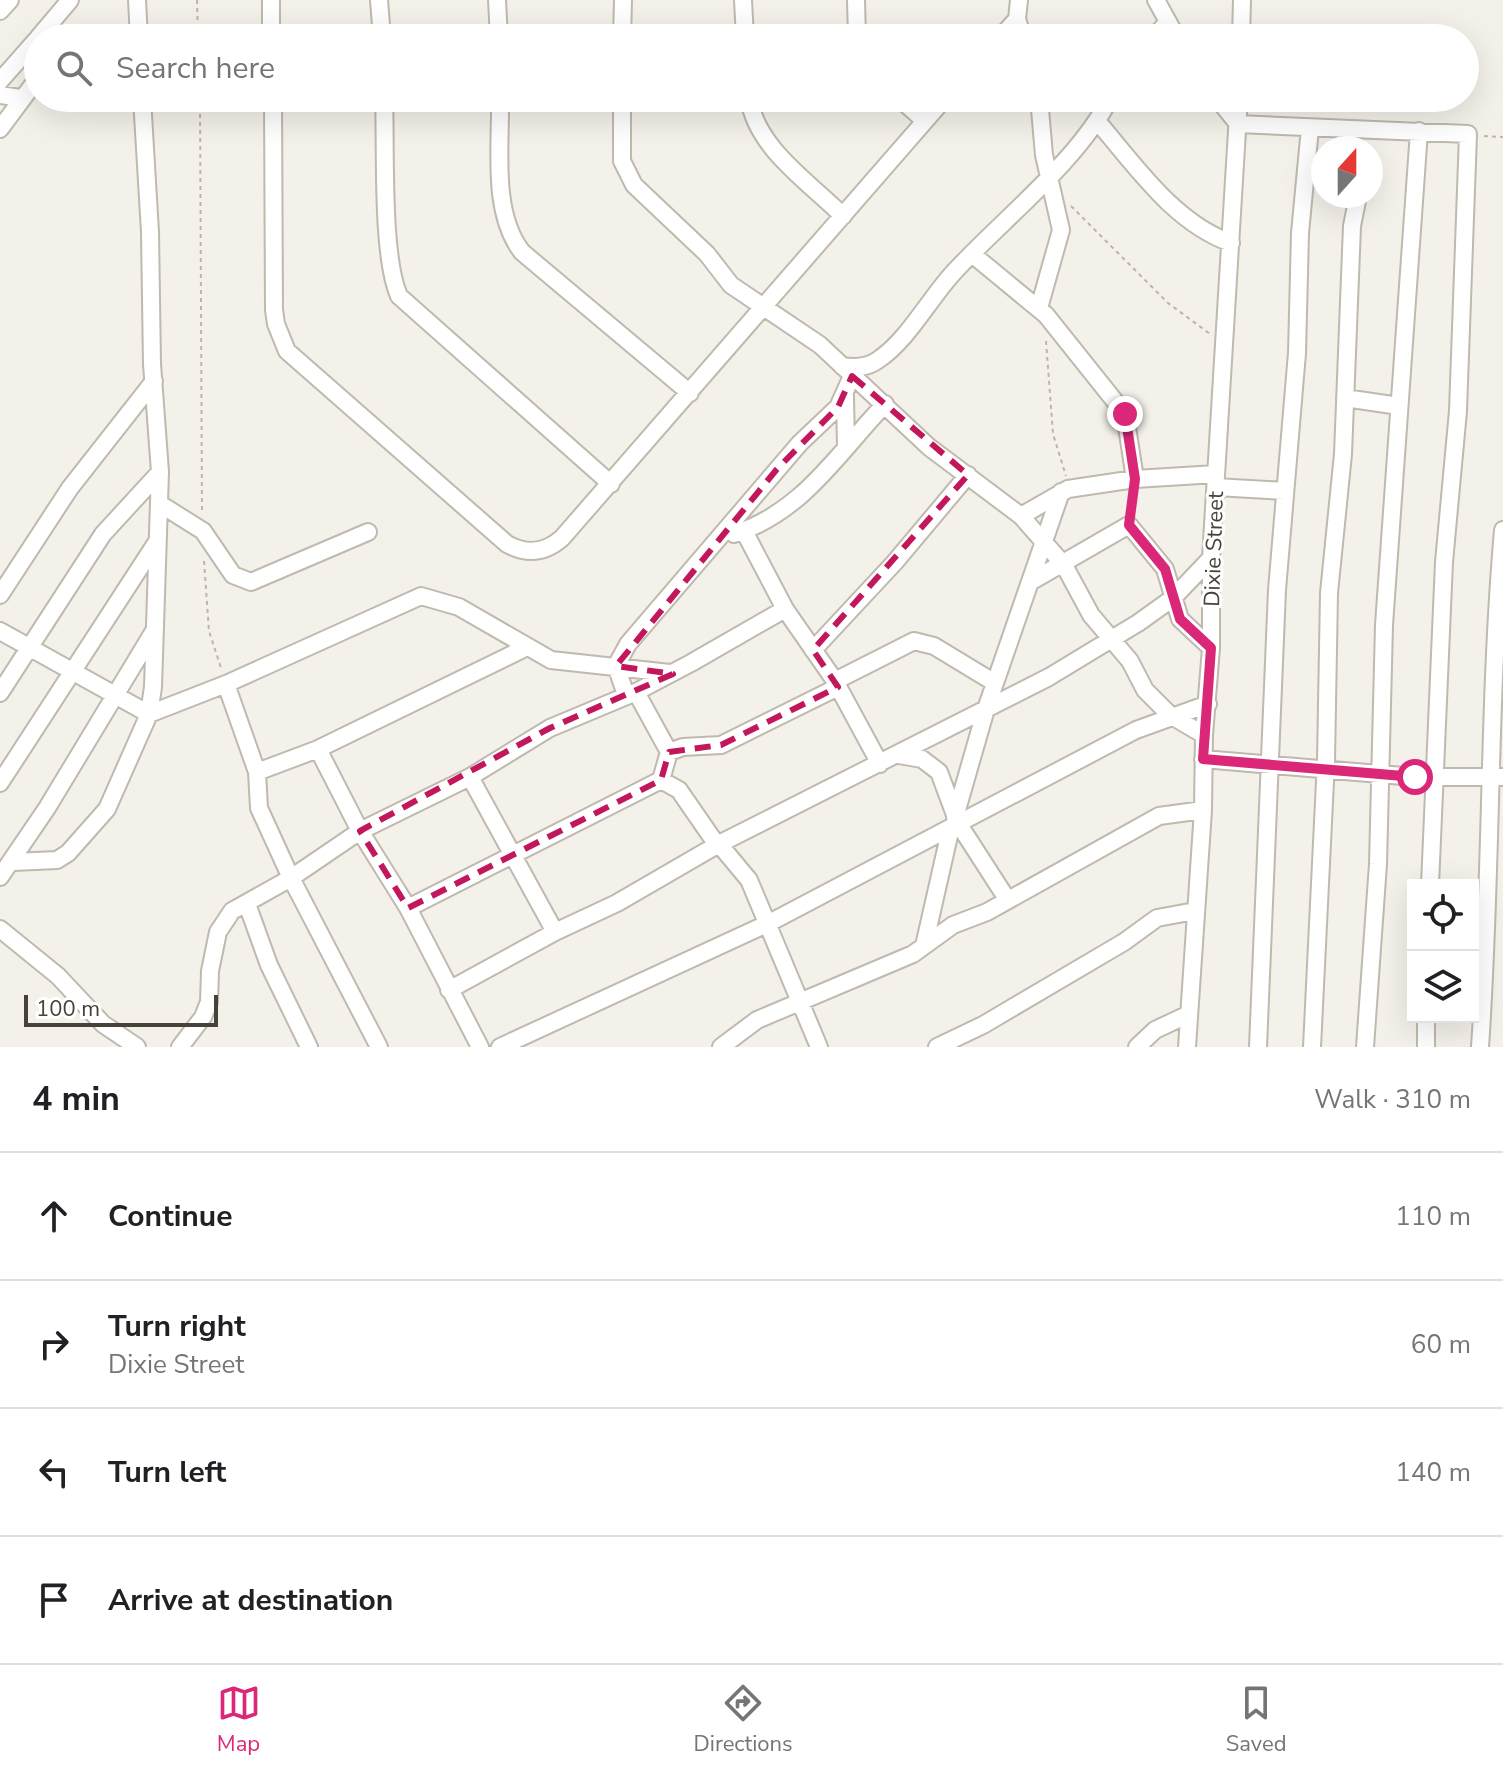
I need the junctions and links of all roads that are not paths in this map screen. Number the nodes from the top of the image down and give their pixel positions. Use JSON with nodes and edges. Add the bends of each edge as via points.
{"nodes":[{"id":1,"x":10,"y":0,"type":"edge"},
{"id":2,"x":70,"y":0,"type":"edge"},
{"id":3,"x":137,"y":0,"type":"edge"},
{"id":4,"x":271,"y":0,"type":"edge"},
{"id":5,"x":379,"y":0,"type":"edge"},
{"id":6,"x":497,"y":0,"type":"edge"},
{"id":7,"x":623,"y":0,"type":"edge"},
{"id":8,"x":743,"y":0,"type":"edge"},
{"id":9,"x":856,"y":0,"type":"edge"},
{"id":10,"x":1019,"y":0,"type":"edge"},
{"id":11,"x":1242,"y":0,"type":"edge"},
{"id":12,"x":0,"y":11,"type":"edge"},
{"id":13,"x":59,"y":15,"type":"junction"},
{"id":14,"x":1017,"y":19,"type":"junction"},
{"id":15,"x":51,"y":24,"type":"edge"},
{"id":16,"x":56,"y":24,"type":"edge"},
{"id":17,"x":138,"y":24,"type":"edge"},
{"id":18,"x":271,"y":24,"type":"edge"},
{"id":19,"x":381,"y":24,"type":"edge"},
{"id":20,"x":498,"y":24,"type":"edge"},
{"id":21,"x":622,"y":24,"type":"edge"},
{"id":22,"x":744,"y":24,"type":"edge"},
{"id":23,"x":857,"y":24,"type":"edge"},
{"id":24,"x":1013,"y":24,"type":"edge"},
{"id":25,"x":1019,"y":24,"type":"edge"},
{"id":26,"x":1241,"y":24,"type":"edge"},
{"id":27,"x":24,"y":54,"type":"edge"},
{"id":28,"x":0,"y":81,"type":"edge"},
{"id":29,"x":24,"y":94,"type":"edge"},
{"id":30,"x":0,"y":95,"type":"edge"},
{"id":31,"x":20,"y":98,"type":"junction"},
{"id":32,"x":143,"y":112,"type":"edge"},
{"id":33,"x":273,"y":112,"type":"edge"},
{"id":34,"x":385,"y":112,"type":"edge"},
{"id":35,"x":500,"y":112,"type":"edge"},
{"id":36,"x":622,"y":112,"type":"edge"},
{"id":37,"x":752,"y":112,"type":"edge"},
{"id":38,"x":915,"y":112,"type":"edge"},
{"id":39,"x":933,"y":112,"type":"edge"},
{"id":40,"x":1041,"y":112,"type":"edge"},
{"id":41,"x":1102,"y":112,"type":"edge"},
{"id":42,"x":1228,"y":112,"type":"edge"},
{"id":43,"x":1238,"y":112,"type":"edge"},
{"id":44,"x":925,"y":121,"type":"junction"},
{"id":45,"x":1097,"y":121,"type":"junction"},
{"id":46,"x":1238,"y":124,"type":"junction"},
{"id":47,"x":1310,"y":128,"type":"junction"},
{"id":48,"x":0,"y":129,"type":"edge"},
{"id":49,"x":1366,"y":130,"type":"junction"},
{"id":50,"x":1419,"y":131,"type":"junction"},
{"id":51,"x":1365,"y":136,"type":"edge"},
{"id":52,"x":1051,"y":181,"type":"junction"},
{"id":53,"x":1356,"y":208,"type":"edge"},
{"id":54,"x":843,"y":216,"type":"junction"},
{"id":55,"x":1231,"y":243,"type":"junction"},
{"id":56,"x":972,"y":254,"type":"junction"},
{"id":57,"x":765,"y":308,"type":"junction"},
{"id":58,"x":1043,"y":312,"type":"junction"},
{"id":59,"x":847,"y":371,"type":"junction"},
{"id":60,"x":154,"y":381,"type":"junction"},
{"id":61,"x":690,"y":393,"type":"junction"},
{"id":62,"x":845,"y":396,"type":"junction"},
{"id":63,"x":1345,"y":398,"type":"junction"},
{"id":64,"x":885,"y":404,"type":"junction"},
{"id":65,"x":1399,"y":406,"type":"junction"},
{"id":66,"x":846,"y":448,"type":"junction"},
{"id":67,"x":160,"y":472,"type":"junction"},
{"id":68,"x":968,"y":475,"type":"junction"},
{"id":69,"x":1135,"y":479,"type":"junction"},
{"id":70,"x":1216,"y":481,"type":"junction"},
{"id":71,"x":611,"y":484,"type":"junction"},
{"id":72,"x":1064,"y":491,"type":"junction"},
{"id":73,"x":1285,"y":491,"type":"junction"},
{"id":74,"x":160,"y":504,"type":"junction"},
{"id":75,"x":1021,"y":516,"type":"junction"},
{"id":76,"x":1503,"y":530,"type":"edge"},
{"id":77,"x":744,"y":531,"type":"junction"},
{"id":78,"x":368,"y":532,"type":"dead end"},
{"id":79,"x":719,"y":539,"type":"junction"},
{"id":80,"x":156,"y":543,"type":"junction"},
{"id":81,"x":1043,"y":545,"type":"junction"},
{"id":82,"x":1211,"y":558,"type":"junction"},
{"id":83,"x":1064,"y":565,"type":"junction"},
{"id":84,"x":1030,"y":582,"type":"junction"},
{"id":85,"x":0,"y":595,"type":"edge"},
{"id":86,"x":1173,"y":598,"type":"junction"},
{"id":87,"x":785,"y":609,"type":"junction"},
{"id":88,"x":157,"y":626,"type":"junction"},
{"id":89,"x":0,"y":631,"type":"edge"},
{"id":90,"x":1113,"y":639,"type":"junction"},
{"id":91,"x":527,"y":647,"type":"junction"},
{"id":92,"x":29,"y":648,"type":"junction"},
{"id":93,"x":1211,"y":648,"type":"junction"},
{"id":94,"x":813,"y":650,"type":"junction"},
{"id":95,"x":616,"y":666,"type":"junction"},
{"id":96,"x":670,"y":673,"type":"junction"},
{"id":97,"x":71,"y":674,"type":"junction"},
{"id":98,"x":995,"y":683,"type":"junction"},
{"id":99,"x":226,"y":684,"type":"junction"},
{"id":100,"x":836,"y":684,"type":"junction"},
{"id":101,"x":0,"y":693,"type":"edge"},
{"id":102,"x":631,"y":693,"type":"junction"},
{"id":103,"x":114,"y":697,"type":"junction"},
{"id":104,"x":1208,"y":704,"type":"junction"},
{"id":105,"x":986,"y":709,"type":"junction"},
{"id":106,"x":149,"y":714,"type":"junction"},
{"id":107,"x":1170,"y":715,"type":"junction"},
{"id":108,"x":1204,"y":735,"type":"junction"},
{"id":109,"x":318,"y":749,"type":"junction"},
{"id":110,"x":669,"y":752,"type":"junction"},
{"id":111,"x":898,"y":755,"type":"junction"},
{"id":112,"x":1203,"y":759,"type":"junction"},
{"id":113,"x":880,"y":764,"type":"junction"},
{"id":114,"x":1271,"y":766,"type":"junction"},
{"id":115,"x":1325,"y":770,"type":"junction"},
{"id":116,"x":257,"y":772,"type":"junction"},
{"id":117,"x":1381,"y":774,"type":"junction"},
{"id":118,"x":470,"y":777,"type":"junction"},
{"id":119,"x":1433,"y":778,"type":"junction"},
{"id":120,"x":1497,"y":778,"type":"edge"},
{"id":121,"x":661,"y":780,"type":"junction"},
{"id":122,"x":0,"y":783,"type":"edge"},
{"id":123,"x":1203,"y":810,"type":"junction"},
{"id":124,"x":955,"y":822,"type":"junction"},
{"id":125,"x":360,"y":831,"type":"junction"},
{"id":126,"x":718,"y":845,"type":"junction"},
{"id":127,"x":511,"y":853,"type":"junction"},
{"id":128,"x":13,"y":862,"type":"junction"},
{"id":129,"x":0,"y":877,"type":"edge"},
{"id":130,"x":291,"y":878,"type":"junction"},
{"id":131,"x":1430,"y":879,"type":"edge"},
{"id":132,"x":1007,"y":899,"type":"junction"},
{"id":133,"x":247,"y":904,"type":"junction"},
{"id":134,"x":408,"y":908,"type":"junction"},
{"id":135,"x":1195,"y":911,"type":"junction"},
{"id":136,"x":769,"y":923,"type":"junction"},
{"id":137,"x":0,"y":929,"type":"edge"},
{"id":138,"x":555,"y":932,"type":"junction"},
{"id":139,"x":924,"y":946,"type":"junction"},
{"id":140,"x":449,"y":990,"type":"junction"},
{"id":141,"x":802,"y":1000,"type":"junction"},
{"id":142,"x":1189,"y":1014,"type":"junction"},
{"id":143,"x":1426,"y":1023,"type":"edge"},
{"id":144,"x":137,"y":1047,"type":"edge"},
{"id":145,"x":180,"y":1047,"type":"edge"},
{"id":146,"x":309,"y":1047,"type":"edge"},
{"id":147,"x":379,"y":1047,"type":"edge"},
{"id":148,"x":480,"y":1047,"type":"edge"},
{"id":149,"x":500,"y":1047,"type":"edge"},
{"id":150,"x":721,"y":1047,"type":"edge"},
{"id":151,"x":819,"y":1047,"type":"edge"},
{"id":152,"x":937,"y":1047,"type":"edge"},
{"id":153,"x":1137,"y":1047,"type":"edge"},
{"id":154,"x":1187,"y":1047,"type":"edge"},
{"id":155,"x":1258,"y":1047,"type":"edge"},
{"id":156,"x":1312,"y":1047,"type":"edge"},
{"id":157,"x":1365,"y":1047,"type":"edge"},
{"id":158,"x":1426,"y":1047,"type":"edge"},
{"id":159,"x":1480,"y":1047,"type":"edge"}],
"edges":[{"from":1,"to":12,"type":"street"},
{"from":2,"to":13,"type":"street"},
{"from":3,"to":17,"type":"street"},
{"from":4,"to":18,"type":"street"},
{"from":5,"to":19,"type":"street"},
{"from":6,"to":20,"type":"street"},
{"from":7,"to":21,"type":"street"},
{"from":8,"to":22,"type":"street"},
{"from":9,"to":23,"type":"street"},
{"from":10,"to":14,"type":"street"},
{"from":11,"to":26,"type":"street"},
{"from":13,"to":15,"type":"street"},
{"from":13,"to":16,"type":"street"},
{"from":14,"to":24,"type":"street"},
{"from":14,"to":25,"type":"street"},
{"from":27,"to":28,"type":"street"},
{"from":29,"to":31,"type":"street"},
{"from":30,"to":31,"type":"street"},
{"from":31,"to":48,"type":"street"},
{"from":32,"to":60,"type":"street"},
{"from":33,"to":71,"type":"street","via":[[276,324],[296,362],[516,549],[536,551],[555,544]]},
{"from":34,"to":71,"type":"street","via":[[392,273],[399,296]]},
{"from":35,"to":61,"type":"street","via":[[503,211],[510,236],[522,252]]},
{"from":36,"to":57,"type":"street","via":[[622,161],[634,185],[707,254],[731,285]]},
{"from":37,"to":54,"type":"street","via":[[764,138]]},
{"from":38,"to":44,"type":"street"},
{"from":39,"to":44,"type":"street"},
{"from":40,"to":52,"type":"street"},
{"from":41,"to":45,"type":"street"},
{"from":42,"to":46,"type":"street"},
{"from":43,"to":46,"type":"street","name":"Dixie Street"},
{"from":44,"to":54,"type":"street"},
{"from":45,"to":52,"type":"street"},
{"from":45,"to":55,"type":"street","via":[[1188,220]]},
{"from":46,"to":47,"type":"street"},
{"from":46,"to":55,"type":"street","name":"Dixie Street"},
{"from":47,"to":49,"type":"street"},
{"from":47,"to":73,"type":"street"},
{"from":49,"to":50,"type":"street"},
{"from":49,"to":51,"type":"street"},
{"from":50,"to":65,"type":"street"},
{"from":50,"to":119,"type":"street","via":[[1468,134],[1457,434],[1444,562]]},
{"from":52,"to":56,"type":"street"},
{"from":52,"to":58,"type":"street","via":[[1061,230]]},
{"from":53,"to":63,"type":"street"},
{"from":54,"to":57,"type":"street"},
{"from":55,"to":70,"type":"street","name":"Dixie Street"},
{"from":56,"to":58,"type":"street"},
{"from":56,"to":59,"type":"street","via":[[880,359]]},
{"from":57,"to":59,"type":"street","via":[[801,330]]},
{"from":57,"to":61,"type":"street"},
{"from":58,"to":69,"type":"street","via":[[1125,414]]},
{"from":59,"to":62,"type":"street"},
{"from":59,"to":64,"type":"street"},
{"from":60,"to":67,"type":"street"},
{"from":60,"to":85,"type":"street","via":[[70,488]]},
{"from":61,"to":71,"type":"street"},
{"from":62,"to":66,"type":"street"},
{"from":62,"to":79,"type":"street"},
{"from":63,"to":65,"type":"street"},
{"from":63,"to":115,"type":"street","via":[[1329,593]]},
{"from":64,"to":66,"type":"street"},
{"from":64,"to":68,"type":"street","via":[[929,447]]},
{"from":65,"to":117,"type":"street","via":[[1382,660]]},
{"from":66,"to":77,"type":"street","via":[[797,500]]},
{"from":67,"to":74,"type":"street"},
{"from":67,"to":92,"type":"street","via":[[103,534]]},
{"from":68,"to":75,"type":"street"},
{"from":68,"to":94,"type":"street"},
{"from":69,"to":70,"type":"street"},
{"from":69,"to":72,"type":"street"},
{"from":70,"to":73,"type":"street"},
{"from":70,"to":82,"type":"street","name":"Dixie Street"},
{"from":72,"to":75,"type":"street"},
{"from":72,"to":81,"type":"street"},
{"from":73,"to":114,"type":"street"},
{"from":74,"to":78,"type":"street","via":[[203,531],[233,575],[251,582]]},
{"from":74,"to":80,"type":"street"},
{"from":75,"to":81,"type":"street"},
{"from":76,"to":120,"type":"street","via":[[1492,662]]},
{"from":77,"to":79,"type":"street"},
{"from":77,"to":87,"type":"street"},
{"from":79,"to":95,"type":"street","via":[[639,630]]},
{"from":80,"to":88,"type":"street"},
{"from":80,"to":97,"type":"street"},
{"from":81,"to":83,"type":"street"},
{"from":81,"to":84,"type":"street"},
{"from":82,"to":86,"type":"street"},
{"from":82,"to":93,"type":"street","name":"Dixie Street"},
{"from":83,"to":84,"type":"street"},
{"from":83,"to":86,"type":"street","via":[[1129,525],[1165,569]]},
{"from":83,"to":90,"type":"street","via":[[1091,615]]},
{"from":84,"to":98,"type":"street"},
{"from":86,"to":90,"type":"street"},
{"from":86,"to":93,"type":"street","via":[[1185,627]]},
{"from":87,"to":94,"type":"street"},
{"from":87,"to":96,"type":"street"},
{"from":88,"to":103,"type":"street"},
{"from":88,"to":106,"type":"street"},
{"from":89,"to":92,"type":"street"},
{"from":90,"to":105,"type":"street"},
{"from":90,"to":107,"type":"street","via":[[1145,690]]},
{"from":91,"to":95,"type":"street","via":[[563,663]]},
{"from":91,"to":99,"type":"street","via":[[459,607],[421,596]]},
{"from":91,"to":109,"type":"street"},
{"from":92,"to":97,"type":"street"},
{"from":92,"to":101,"type":"street"},
{"from":93,"to":104,"type":"street","name":"Dixie Street"},
{"from":94,"to":100,"type":"street"},
{"from":95,"to":96,"type":"street"},
{"from":95,"to":102,"type":"street"},
{"from":96,"to":102,"type":"street"},
{"from":97,"to":103,"type":"street"},
{"from":97,"to":122,"type":"street"},
{"from":98,"to":100,"type":"street","via":[[934,646],[914,641]]},
{"from":98,"to":105,"type":"street"},
{"from":99,"to":106,"type":"street"},
{"from":99,"to":116,"type":"street"},
{"from":100,"to":110,"type":"street","via":[[721,745]]},
{"from":100,"to":113,"type":"street"},
{"from":102,"to":110,"type":"street"},
{"from":102,"to":118,"type":"street","via":[[550,728]]},
{"from":103,"to":106,"type":"street"},
{"from":103,"to":128,"type":"street"},
{"from":104,"to":107,"type":"street"},
{"from":104,"to":108,"type":"street","name":"Dixie Street"},
{"from":105,"to":111,"type":"street"},
{"from":105,"to":124,"type":"street"},
{"from":106,"to":128,"type":"street","via":[[100,819],[57,860]]},
{"from":107,"to":108,"type":"street"},
{"from":107,"to":124,"type":"street"},
{"from":108,"to":112,"type":"street","name":"Dixie Street"},
{"from":109,"to":116,"type":"street"},
{"from":109,"to":125,"type":"street"},
{"from":110,"to":121,"type":"street"},
{"from":111,"to":113,"type":"street"},
{"from":111,"to":124,"type":"street","via":[[931,763],[939,772]]},
{"from":112,"to":114,"type":"street"},
{"from":112,"to":123,"type":"street","name":"Dixie Street"},
{"from":113,"to":126,"type":"street"},
{"from":114,"to":115,"type":"street"},
{"from":114,"to":155,"type":"street"},
{"from":115,"to":117,"type":"street"},
{"from":115,"to":156,"type":"street"},
{"from":116,"to":130,"type":"street","via":[[259,808]]},
{"from":117,"to":119,"type":"street"},
{"from":117,"to":157,"type":"street"},
{"from":118,"to":125,"type":"street"},
{"from":118,"to":127,"type":"street"},
{"from":119,"to":120,"type":"street"},
{"from":119,"to":131,"type":"street"},
{"from":120,"to":159,"type":"street"},
{"from":121,"to":126,"type":"street","via":[[679,790]]},
{"from":121,"to":127,"type":"street"},
{"from":123,"to":132,"type":"street","via":[[1159,816]]},
{"from":123,"to":135,"type":"street","name":"Dixie Street"},
{"from":124,"to":132,"type":"street"},
{"from":124,"to":136,"type":"street"},
{"from":124,"to":139,"type":"street"},
{"from":125,"to":130,"type":"street"},
{"from":125,"to":134,"type":"street"},
{"from":126,"to":136,"type":"street","via":[[742,868]]},
{"from":126,"to":138,"type":"street"},
{"from":127,"to":134,"type":"street"},
{"from":127,"to":138,"type":"street"},
{"from":128,"to":129,"type":"street"},
{"from":130,"to":133,"type":"street"},
{"from":130,"to":147,"type":"street"},
{"from":132,"to":139,"type":"street"},
{"from":133,"to":145,"type":"street","via":[[221,924],[209,1002]]},
{"from":133,"to":146,"type":"street","via":[[269,965]]},
{"from":134,"to":140,"type":"street"},
{"from":135,"to":142,"type":"street","name":"Dixie Street"},
{"from":135,"to":152,"type":"street","via":[[1149,922],[1124,942]]},
{"from":136,"to":141,"type":"street"},
{"from":136,"to":149,"type":"street"},
{"from":137,"to":144,"type":"street","via":[[58,976],[103,1024]]},
{"from":138,"to":140,"type":"street"},
{"from":139,"to":141,"type":"street","via":[[879,971]]},
{"from":140,"to":148,"type":"street"},
{"from":141,"to":150,"type":"street","via":[[757,1020]]},
{"from":141,"to":151,"type":"street"},
{"from":142,"to":153,"type":"street","via":[[1155,1030]]},
{"from":142,"to":154,"type":"street","name":"Dixie Street"},
{"from":143,"to":158,"type":"street"}]}
